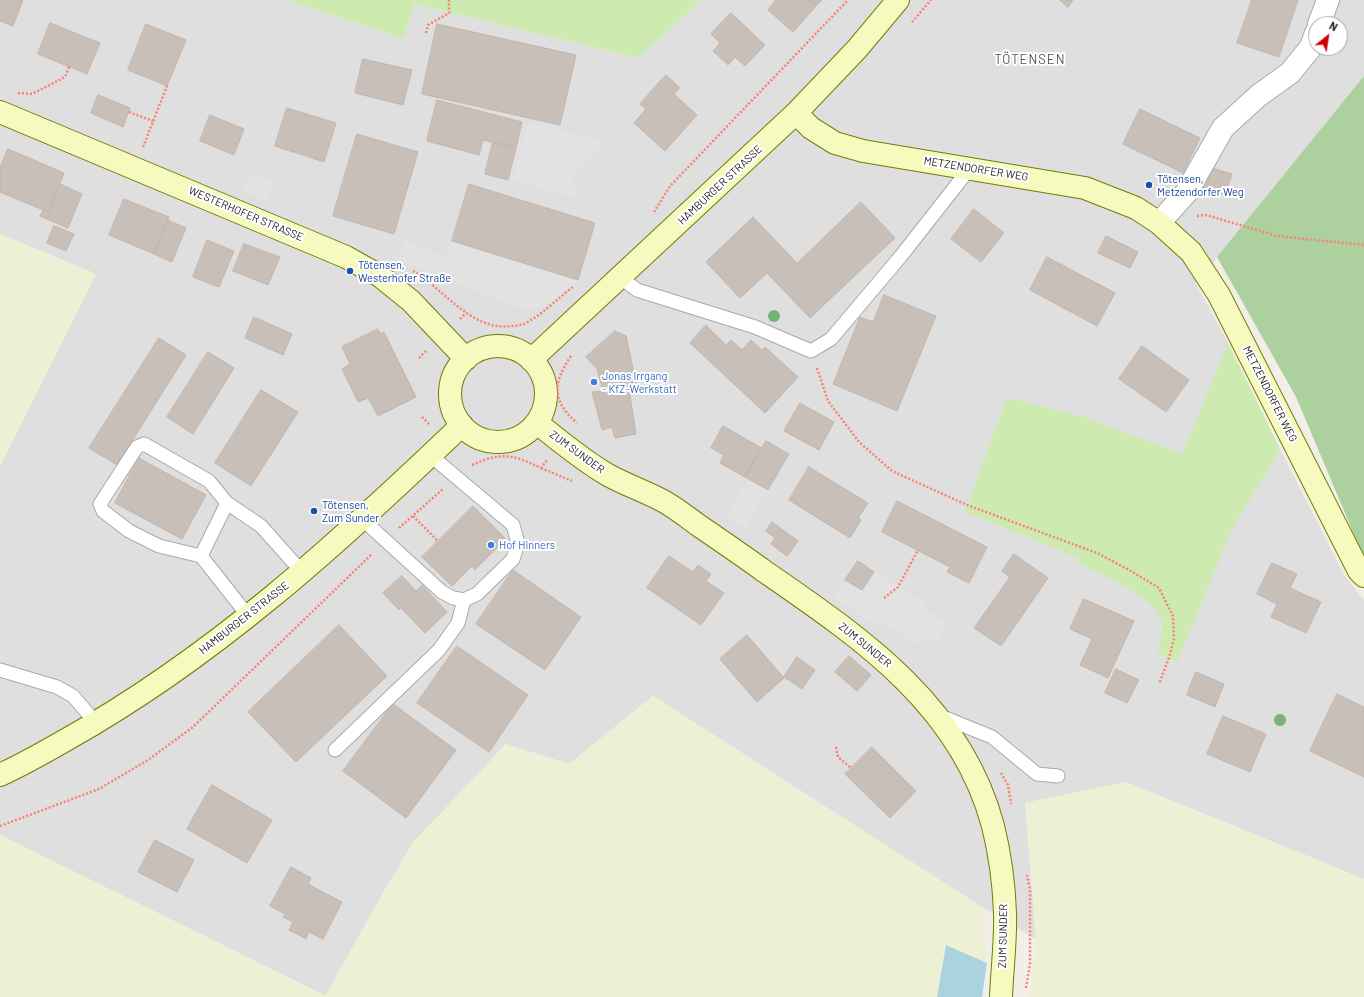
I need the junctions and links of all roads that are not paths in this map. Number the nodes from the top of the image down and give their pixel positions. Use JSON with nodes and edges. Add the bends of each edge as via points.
{"nodes":[{"id":1,"x":898,"y":0,"type":"edge"},
{"id":2,"x":1328,"y":0,"type":"edge"},
{"id":3,"x":1322,"y":16,"type":"edge"},
{"id":4,"x":1308,"y":51,"type":"edge"},
{"id":5,"x":0,"y":112,"type":"edge"},
{"id":6,"x":796,"y":114,"type":"junction"},
{"id":7,"x":970,"y":168,"type":"junction"},
{"id":8,"x":1159,"y":223,"type":"junction"},
{"id":9,"x":620,"y":277,"type":"junction"},
{"id":10,"x":466,"y":359,"type":"junction"},
{"id":11,"x":531,"y":360,"type":"junction"},
{"id":12,"x":537,"y":423,"type":"junction"},
{"id":13,"x":462,"y":425,"type":"junction"},
{"id":14,"x":430,"y":455,"type":"junction"},
{"id":15,"x":227,"y":503,"type":"junction"},
{"id":16,"x":362,"y":518,"type":"junction"},
{"id":17,"x":201,"y":556,"type":"junction"},
{"id":18,"x":302,"y":572,"type":"junction"},
{"id":19,"x":1364,"y":576,"type":"edge"},
{"id":20,"x":464,"y":600,"type":"junction"},
{"id":21,"x":249,"y":617,"type":"junction"},
{"id":22,"x":0,"y":670,"type":"edge"},
{"id":23,"x":936,"y":714,"type":"junction"},
{"id":24,"x":96,"y":723,"type":"junction"},
{"id":25,"x":335,"y":750,"type":"dead end"},
{"id":26,"x":0,"y":775,"type":"edge"},
{"id":27,"x":1058,"y":776,"type":"dead end"},
{"id":28,"x":1001,"y":997,"type":"edge"}],
"edges":[{"from":1,"to":6,"type":"main road","name":"HAMBURGER STRASSE","via":[[857,49]]},
{"from":2,"to":3,"type":"street"},
{"from":4,"to":8,"type":"street","via":[[1290,73],[1258,96],[1223,128],[1186,193]]},
{"from":5,"to":10,"type":"main road","name":"WESTERHOFER STRASSE","via":[[346,257],[380,276],[411,301]]},
{"from":6,"to":7,"type":"main road","name":"METZENDORFER WEG","via":[[811,128],[834,142],[863,151]]},
{"from":6,"to":9,"type":"main road","name":"HAMBURGER STRASSE"},
{"from":7,"to":8,"type":"main road","name":"METZENDORFER WEG","via":[[1085,188],[1136,208]]},
{"from":7,"to":9,"type":"lane","via":[[831,339],[811,351],[755,327],[637,290]]},
{"from":8,"to":19,"type":"main road","name":"METZENDORFER WEG","via":[[1191,252],[1219,295],[1359,571]]},
{"from":9,"to":11,"type":"main road","name":"HAMBURGER STRASSE"},
{"from":10,"to":11,"type":"main road","via":[[474,353],[493,347],[504,347],[514,349]]},
{"from":10,"to":13,"type":"main road","via":[[451,384],[450,399],[454,413]]},
{"from":11,"to":12,"type":"main road","via":[[544,379],[546,390],[543,413]]},
{"from":12,"to":13,"type":"main road","via":[[527,433],[514,440],[500,442],[486,441],[472,435]]},
{"from":12,"to":23,"type":"main road","name":"ZUM SUNDER","via":[[593,466],[666,503],[834,620],[886,661]]},
{"from":13,"to":14,"type":"main road","name":"HAMBURGER STRASSE"},
{"from":14,"to":16,"type":"main road","name":"HAMBURGER STRASSE"},
{"from":14,"to":20,"type":"lane","via":[[513,525],[518,543],[513,558],[477,594]]},
{"from":15,"to":17,"type":"lane"},
{"from":15,"to":17,"type":"lane","via":[[209,481],[144,444],[137,447],[100,504],[103,511],[130,531],[159,546]]},
{"from":15,"to":18,"type":"lane","via":[[261,526]]},
{"from":16,"to":18,"type":"main road","name":"HAMBURGER STRASSE"},
{"from":16,"to":20,"type":"lane","via":[[442,592]]},
{"from":17,"to":21,"type":"lane"},
{"from":18,"to":21,"type":"main road","name":"HAMBURGER STRASSE"},
{"from":20,"to":25,"type":"lane","via":[[458,623],[439,650]]},
{"from":21,"to":24,"type":"main road","name":"HAMBURGER STRASSE","via":[[165,679]]},
{"from":22,"to":24,"type":"lane","via":[[57,687],[73,696]]},
{"from":23,"to":27,"type":"lane","via":[[992,737],[1037,774]]},
{"from":23,"to":28,"type":"main road","name":"ZUM SUNDER","via":[[956,742],[969,767],[985,800],[993,827],[1004,891]]},
{"from":24,"to":26,"type":"main road","name":"HAMBURGER STRASSE"}]}
